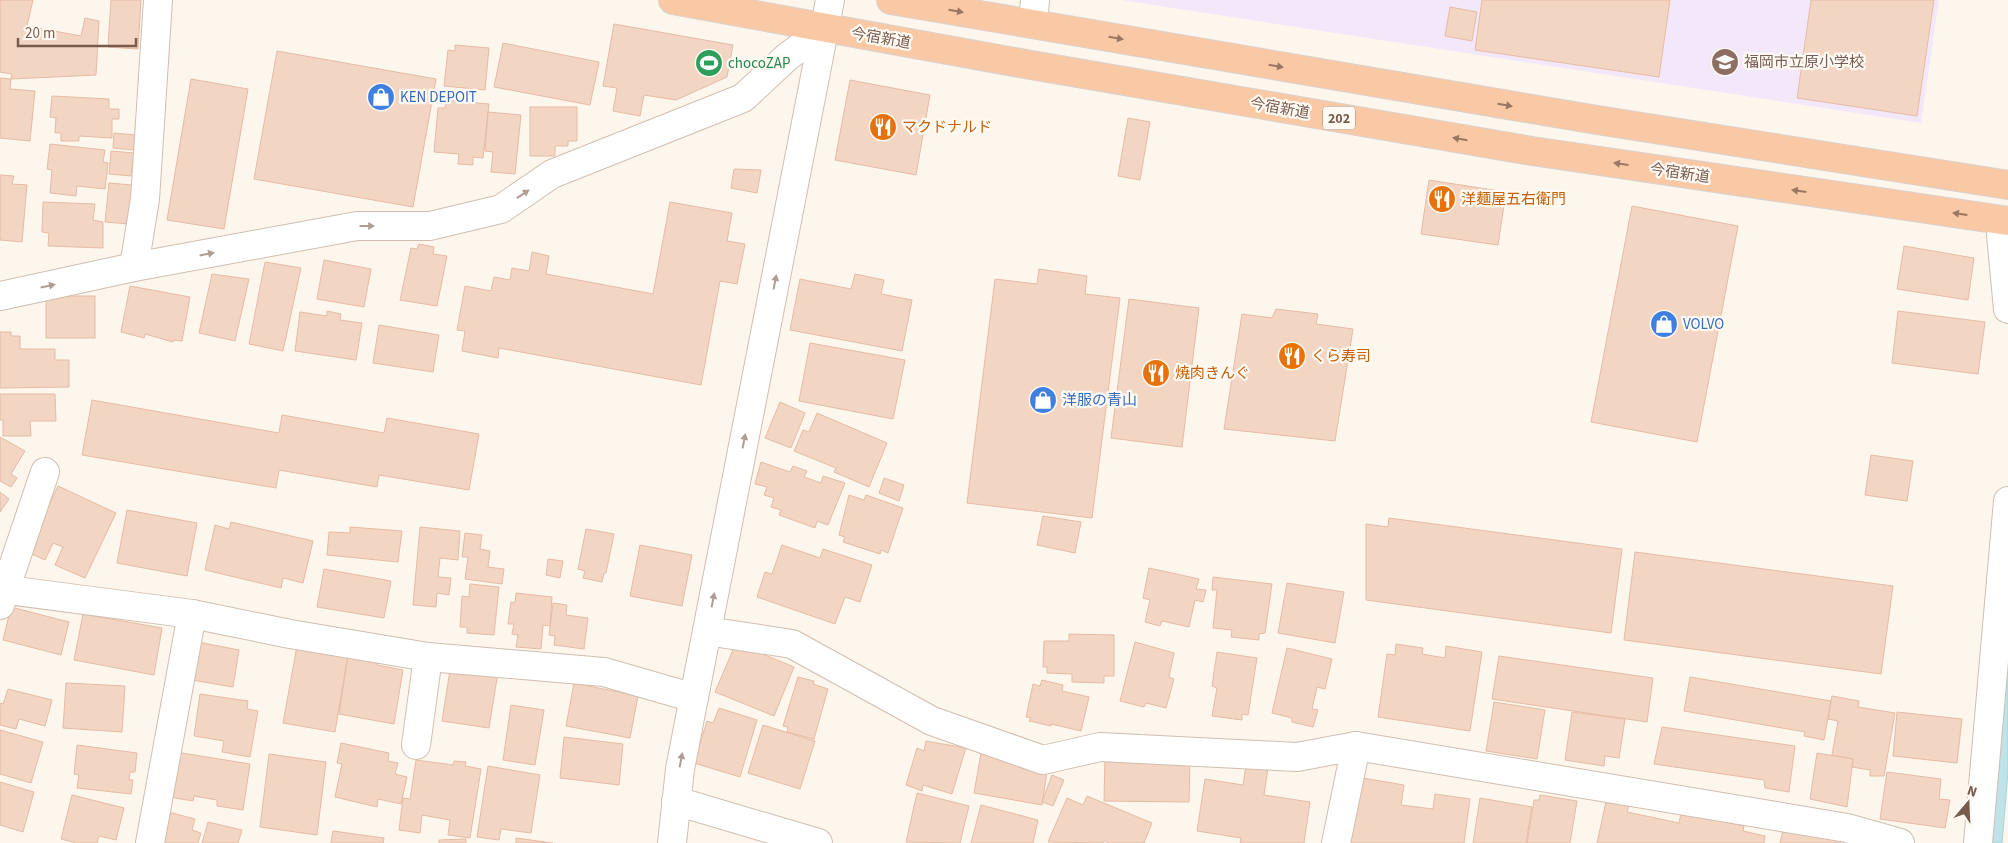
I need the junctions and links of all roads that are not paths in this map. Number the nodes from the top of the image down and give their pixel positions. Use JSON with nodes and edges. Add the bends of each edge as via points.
{"nodes":[{"id":1,"x":158,"y":0,"type":"edge"},
{"id":2,"x":673,"y":0,"type":"edge"},
{"id":3,"x":830,"y":0,"type":"edge"},
{"id":4,"x":891,"y":0,"type":"edge"},
{"id":5,"x":1034,"y":12,"type":"edge"},
{"id":6,"x":825,"y":29,"type":"junction"},
{"id":7,"x":2008,"y":185,"type":"edge"},
{"id":8,"x":2006,"y":221,"type":"edge"},
{"id":9,"x":134,"y":267,"type":"junction"},
{"id":10,"x":0,"y":296,"type":"edge"},
{"id":11,"x":2008,"y":309,"type":"edge"},
{"id":12,"x":45,"y":472,"type":"dead end"},
{"id":13,"x":2008,"y":501,"type":"edge"},
{"id":14,"x":1,"y":595,"type":"edge"},
{"id":15,"x":192,"y":614,"type":"junction"},
{"id":16,"x":707,"y":631,"type":"junction"},
{"id":17,"x":428,"y":657,"type":"junction"},
{"id":18,"x":694,"y":698,"type":"junction"},
{"id":19,"x":416,"y":745,"type":"dead end"},
{"id":20,"x":1356,"y":746,"type":"junction"},
{"id":21,"x":676,"y":801,"type":"junction"},
{"id":22,"x":150,"y":843,"type":"edge"},
{"id":23,"x":672,"y":843,"type":"edge"},
{"id":24,"x":818,"y":843,"type":"edge"},
{"id":25,"x":1336,"y":843,"type":"edge"},
{"id":26,"x":1900,"y":843,"type":"edge"},
{"id":27,"x":1978,"y":843,"type":"edge"}],
"edges":[{"from":1,"to":9,"type":"street","via":[[145,200]]},
{"from":2,"to":6,"type":"highway","name":"今宿新道","number":"202"},
{"from":3,"to":6,"type":"street"},
{"from":4,"to":5,"type":"highway","one_way":true},
{"from":5,"to":7,"type":"highway","one_way":true,"via":[[1600,121]]},
{"from":8,"to":6,"type":"highway","name":"今宿新道","number":"202","one_way":true,"via":[[1532,151]]},
{"from":9,"to":6,"type":"street","one_way":true,"via":[[357,226],[430,226],[502,209],[552,174],[743,98],[786,57]]},
{"from":16,"to":6,"type":"street","one_way":true},
{"from":8,"to":11,"type":"street","via":[[2001,235]]},
{"from":10,"to":9,"type":"street","one_way":true},
{"from":12,"to":14,"type":"street"},
{"from":13,"to":27,"type":"street"},
{"from":14,"to":15,"type":"street"},
{"from":15,"to":17,"type":"street"},
{"from":15,"to":22,"type":"street"},
{"from":16,"to":18,"type":"street"},
{"from":16,"to":20,"type":"street","via":[[792,644],[932,721],[1043,760],[1100,747],[1297,757]]},
{"from":17,"to":18,"type":"street","via":[[604,672]]},
{"from":17,"to":19,"type":"street"},
{"from":21,"to":18,"type":"street","one_way":true},
{"from":20,"to":25,"type":"street"},
{"from":20,"to":26,"type":"street","via":[[1847,828]]},
{"from":21,"to":23,"type":"street"},
{"from":21,"to":24,"type":"street"}]}
